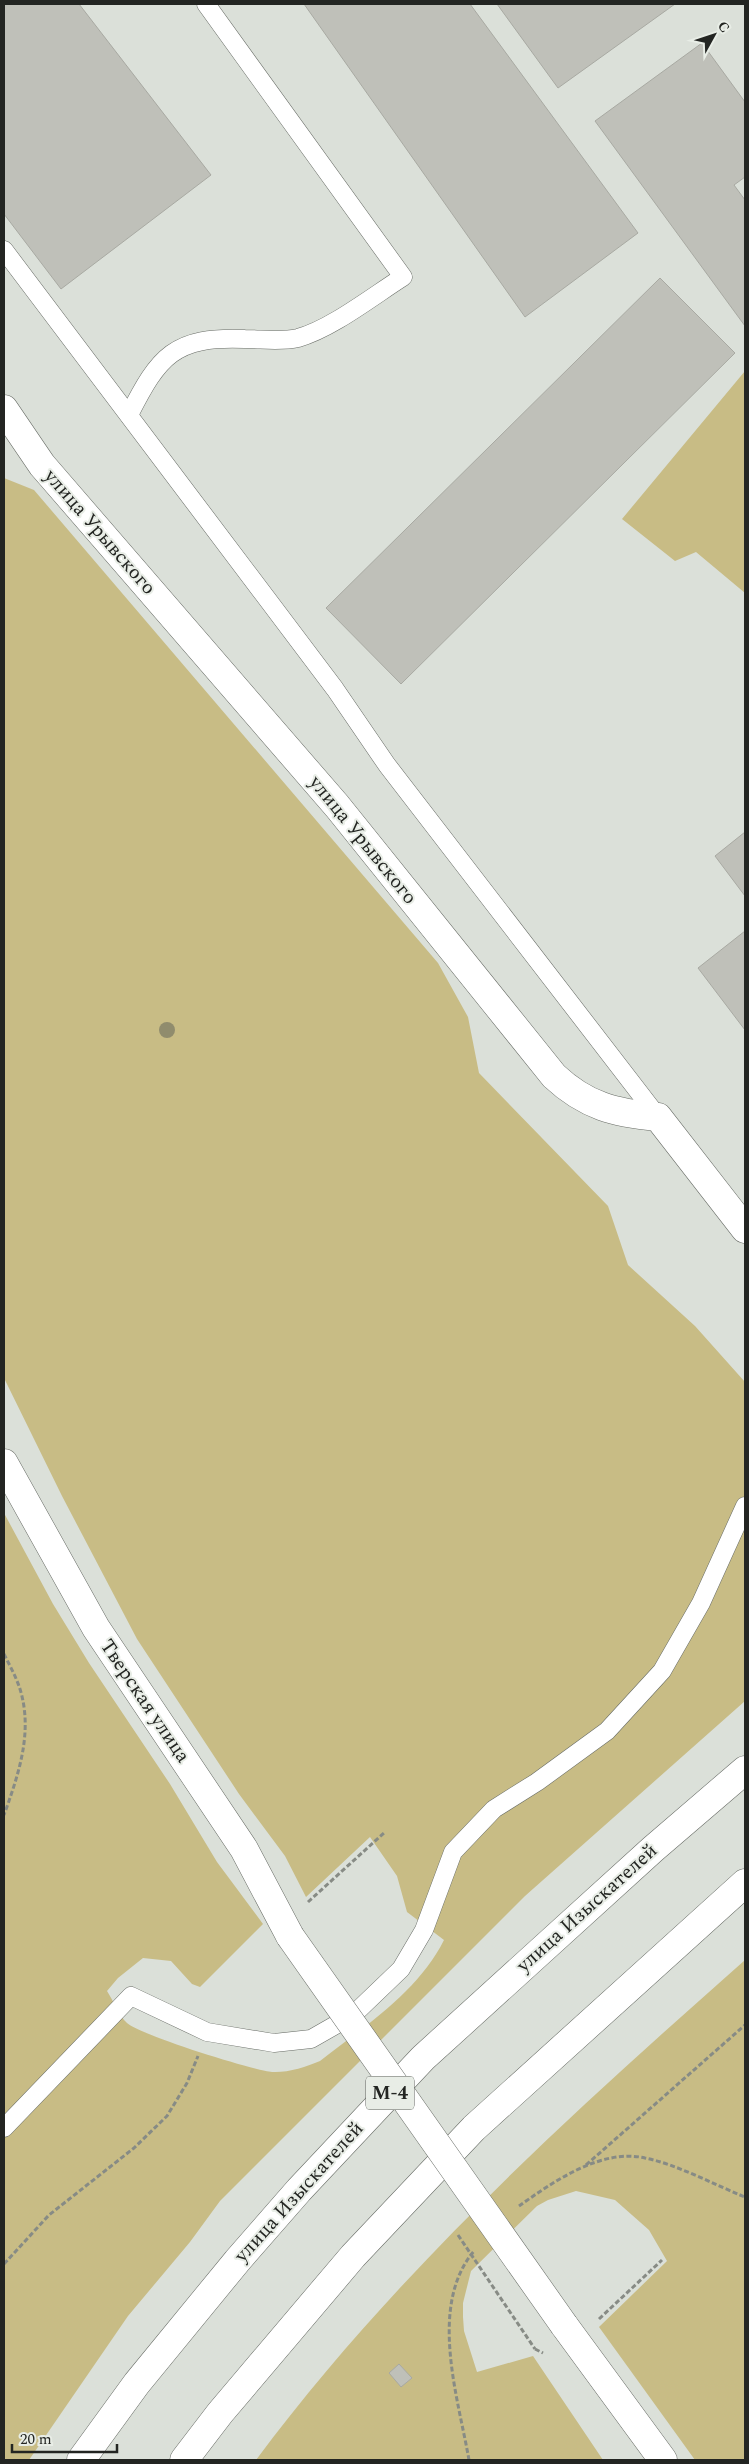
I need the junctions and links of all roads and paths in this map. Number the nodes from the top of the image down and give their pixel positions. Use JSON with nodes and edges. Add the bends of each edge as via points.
{"nodes":[{"id":1,"x":206,"y":4,"type":"edge"},
{"id":2,"x":4,"y":250,"type":"edge"},
{"id":3,"x":4,"y":409,"type":"edge"},
{"id":4,"x":129,"y":415,"type":"junction"},
{"id":5,"x":658,"y":1117,"type":"junction"},
{"id":6,"x":745,"y":1229,"type":"edge"},
{"id":7,"x":4,"y":1463,"type":"edge"},
{"id":8,"x":745,"y":1506,"type":"edge"},
{"id":9,"x":4,"y":1654,"type":"edge"},
{"id":10,"x":745,"y":1770,"type":"edge"},
{"id":11,"x":4,"y":1815,"type":"edge"},
{"id":12,"x":385,"y":1832,"type":"dead end"},
{"id":13,"x":745,"y":1883,"type":"edge"},
{"id":14,"x":305,"y":1905,"type":"dead end"},
{"id":15,"x":745,"y":2025,"type":"edge"},
{"id":16,"x":206,"y":2032,"type":"junction"},
{"id":17,"x":4,"y":2128,"type":"edge"},
{"id":18,"x":581,"y":2169,"type":"dead end"},
{"id":19,"x":662,"y":2260,"type":"dead end"},
{"id":20,"x":4,"y":2264,"type":"edge"},
{"id":21,"x":564,"y":2325,"type":"junction"},
{"id":22,"x":592,"y":2325,"type":"dead end"},
{"id":23,"x":81,"y":2460,"type":"edge"},
{"id":24,"x":184,"y":2460,"type":"edge"},
{"id":25,"x":653,"y":2460,"type":"edge"},
{"id":26,"x":663,"y":2460,"type":"edge"}],
"edges":[{"from":1,"to":4,"type":"lane","via":[[403,277],[323,328],[296,338],[209,338],[179,348],[156,369]]},
{"from":2,"to":4,"type":"lane"},
{"from":3,"to":5,"type":"main road","name":"улица Урывского","via":[[42,465],[337,806],[554,1076],[572,1093],[622,1114]]},
{"from":4,"to":5,"type":"lane","via":[[336,689],[388,765]]},
{"from":5,"to":6,"type":"main road"},
{"from":7,"to":21,"type":"main road","name":"Тверская улица","bridge":true,"via":[[96,1628],[244,1848],[290,1936]]},
{"from":8,"to":16,"type":"lane","via":[[701,1603],[662,1671],[607,1731],[494,1809],[453,1852],[424,1930],[401,1969],[353,2015],[311,2039],[274,2043]]},
{"from":9,"to":11,"type":"path","via":[[19,1686],[25,1718],[25,1748]]},
{"from":10,"to":23,"type":"main road","name":"улица Изыскателей","number":"М-4","via":[[616,1882],[423,2058],[305,2183],[237,2261],[137,2383]]},
{"from":12,"to":14,"type":"path"},
{"from":13,"to":24,"type":"main road","via":[[474,2128],[353,2256]]},
{"from":15,"to":18,"type":"path"},
{"from":16,"to":17,"type":"lane","via":[[131,1996]]},
{"from":16,"to":20,"type":"path","via":[[187,2083],[167,2116],[134,2148],[48,2214]]},
{"from":19,"to":22,"type":"path"},
{"from":21,"to":25,"type":"main road"},
{"from":21,"to":26,"type":"main road"}]}
